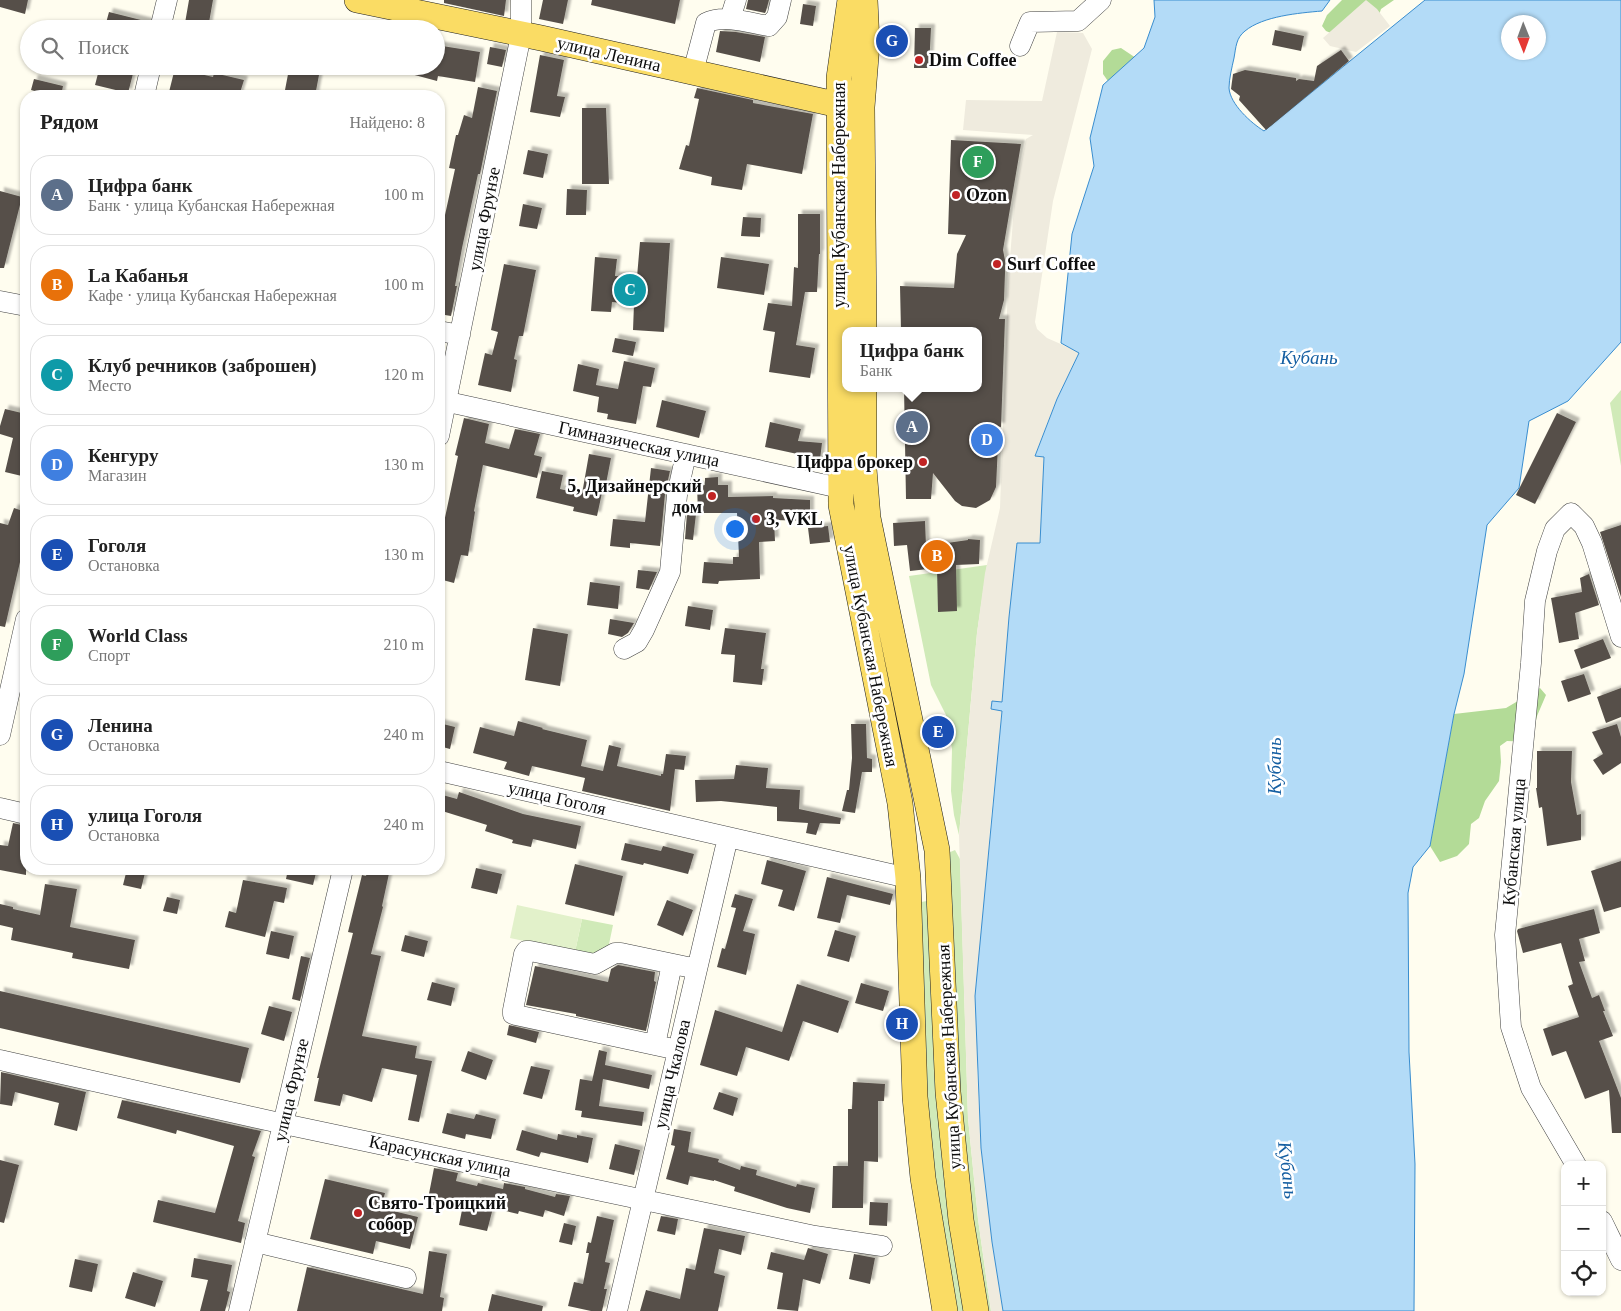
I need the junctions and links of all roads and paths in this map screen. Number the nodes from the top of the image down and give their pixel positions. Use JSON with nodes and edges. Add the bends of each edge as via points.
{"nodes":[{"id":1,"x":167,"y":0,"type":"edge"},
{"id":2,"x":357,"y":0,"type":"edge"},
{"id":3,"x":521,"y":0,"type":"edge"},
{"id":4,"x":736,"y":0,"type":"edge"},
{"id":5,"x":781,"y":0,"type":"edge"},
{"id":6,"x":850,"y":0,"type":"edge"},
{"id":7,"x":866,"y":0,"type":"edge"},
{"id":8,"x":1101,"y":0,"type":"edge"},
{"id":9,"x":162,"y":20,"type":"edge"},
{"id":10,"x":730,"y":20,"type":"junction"},
{"id":11,"x":521,"y":35,"type":"junction"},
{"id":12,"x":1020,"y":46,"type":"dead end"},
{"id":13,"x":693,"y":72,"type":"junction"},
{"id":14,"x":149,"y":75,"type":"edge"},
{"id":15,"x":145,"y":90,"type":"edge"},
{"id":16,"x":851,"y":106,"type":"junction"},
{"id":17,"x":0,"y":302,"type":"edge"},
{"id":18,"x":20,"y":305,"type":"edge"},
{"id":19,"x":845,"y":327,"type":"edge"},
{"id":20,"x":864,"y":327,"type":"edge"},
{"id":21,"x":445,"y":332,"type":"edge"},
{"id":22,"x":460,"y":335,"type":"junction"},
{"id":23,"x":445,"y":390,"type":"edge"},
{"id":24,"x":843,"y":392,"type":"edge"},
{"id":25,"x":864,"y":392,"type":"edge"},
{"id":26,"x":445,"y":402,"type":"edge"},
{"id":27,"x":686,"y":454,"type":"junction"},
{"id":28,"x":840,"y":488,"type":"junction"},
{"id":29,"x":1621,"y":637,"type":"edge"},
{"id":30,"x":20,"y":645,"type":"edge"},
{"id":31,"x":624,"y":649,"type":"dead end"},
{"id":32,"x":13,"y":676,"type":"edge"},
{"id":33,"x":0,"y":735,"type":"edge"},
{"id":34,"x":445,"y":772,"type":"edge"},
{"id":35,"x":0,"y":808,"type":"edge"},
{"id":36,"x":20,"y":813,"type":"edge"},
{"id":37,"x":728,"y":837,"type":"junction"},
{"id":38,"x":342,"y":875,"type":"edge"},
{"id":39,"x":908,"y":878,"type":"junction"},
{"id":40,"x":939,"y":879,"type":"junction"},
{"id":41,"x":672,"y":964,"type":"junction"},
{"id":42,"x":697,"y":969,"type":"junction"},
{"id":43,"x":654,"y":1035,"type":"junction"},
{"id":44,"x":679,"y":1043,"type":"junction"},
{"id":45,"x":0,"y":1060,"type":"edge"},
{"id":46,"x":284,"y":1124,"type":"junction"},
{"id":47,"x":1574,"y":1161,"type":"edge"},
{"id":48,"x":643,"y":1199,"type":"junction"},
{"id":49,"x":1606,"y":1229,"type":"edge"},
{"id":50,"x":255,"y":1242,"type":"junction"},
{"id":51,"x":882,"y":1246,"type":"dead end"},
{"id":52,"x":1621,"y":1260,"type":"edge"},
{"id":53,"x":406,"y":1278,"type":"dead end"},
{"id":54,"x":239,"y":1311,"type":"edge"},
{"id":55,"x":617,"y":1311,"type":"edge"},
{"id":56,"x":945,"y":1311,"type":"edge"},
{"id":57,"x":976,"y":1311,"type":"edge"}],
"edges":[{"from":1,"to":9,"type":"street"},
{"from":2,"to":11,"type":"main road","name":"улица Ленина"},
{"from":3,"to":11,"type":"street","name":"улица Фрунзе"},
{"from":4,"to":10,"type":"street"},
{"from":5,"to":10,"type":"street","via":[[777,17],[769,26]]},
{"from":6,"to":16,"type":"main road","name":"улица Кубанская Набережная","via":[[839,78]]},
{"from":7,"to":16,"type":"main road","name":"улица Кубанская Набережная","via":[[867,44]]},
{"from":8,"to":12,"type":"street","via":[[1078,21],[1030,22]]},
{"from":10,"to":13,"type":"street","via":[[706,23]]},
{"from":11,"to":13,"type":"main road","name":"улица Ленина"},
{"from":11,"to":22,"type":"street","name":"улица Фрунзе"},
{"from":13,"to":16,"type":"main road","name":"улица Ленина"},
{"from":14,"to":15,"type":"street"},
{"from":16,"to":19,"type":"main road","name":"улица Кубанская Набережная"},
{"from":16,"to":20,"type":"main road","name":"улица Кубанская Набережная"},
{"from":17,"to":18,"type":"street"},
{"from":21,"to":22,"type":"street"},
{"from":22,"to":23,"type":"street","name":"улица Фрунзе"},
{"from":24,"to":28,"type":"main road","name":"улица Кубанская Набережная"},
{"from":25,"to":40,"type":"main road","name":"улица Кубанская Набережная","via":[[868,518],[931,813]]},
{"from":26,"to":27,"type":"street","name":"Гимназическая улица"},
{"from":27,"to":28,"type":"street","name":"Гимназическая улица"},
{"from":27,"to":31,"type":"street","via":[[670,572],[637,642]]},
{"from":28,"to":39,"type":"main road","name":"улица Кубанская Набережная","via":[[900,803]]},
{"from":29,"to":47,"type":"street","name":"Кубанская улица","via":[[1592,543],[1584,526],[1571,513],[1555,529],[1535,601],[1506,935],[1512,1027],[1531,1088]]},
{"from":30,"to":32,"type":"street"},
{"from":32,"to":33,"type":"street"},
{"from":34,"to":37,"type":"street","name":"улица Гоголя"},
{"from":35,"to":36,"type":"street"},
{"from":37,"to":39,"type":"street","name":"улица Гоголя"},
{"from":37,"to":42,"type":"street","name":"улица Чкалова"},
{"from":38,"to":46,"type":"street","name":"улица Фрунзе"},
{"from":39,"to":40,"type":"main road","name":"улица Гоголя"},
{"from":39,"to":56,"type":"main road","name":"улица Кубанская Набережная","via":[[915,1097],[923,1178]]},
{"from":40,"to":57,"type":"main road","name":"улица Кубанская Набережная","via":[[948,1092],[961,1220]]},
{"from":41,"to":42,"type":"street"},
{"from":41,"to":43,"type":"street"},
{"from":41,"to":43,"type":"street","via":[[615,953],[590,964],[526,951],[512,1010],[516,1016]]},
{"from":42,"to":44,"type":"street","name":"улица Чкалова"},
{"from":43,"to":44,"type":"street"},
{"from":44,"to":48,"type":"street","name":"улица Чкалова"},
{"from":45,"to":46,"type":"street","name":"Карасунская улица"},
{"from":46,"to":48,"type":"street","name":"Карасунская улица"},
{"from":46,"to":50,"type":"street","name":"улица Фрунзе"},
{"from":48,"to":51,"type":"street","name":"Карасунская улица","via":[[816,1236]]},
{"from":48,"to":55,"type":"street","name":"улица Чкалова"},
{"from":49,"to":52,"type":"street"},
{"from":50,"to":53,"type":"street"},
{"from":50,"to":54,"type":"street","name":"улица Фрунзе"}]}
